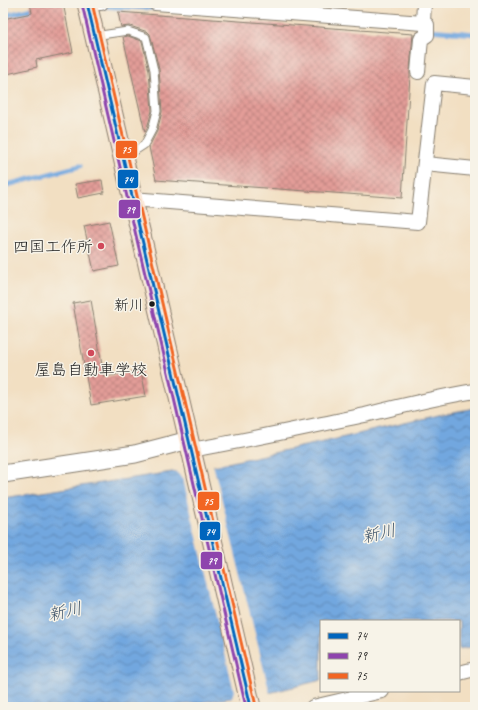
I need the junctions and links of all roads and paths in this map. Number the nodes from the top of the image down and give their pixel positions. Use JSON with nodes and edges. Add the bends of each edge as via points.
{"nodes":[{"id":1,"x":87,"y":3,"type":"edge"},
{"id":2,"x":101,"y":3,"type":"edge"},
{"id":3,"x":155,"y":3,"type":"edge"},
{"id":4,"x":424,"y":3,"type":"edge"},
{"id":5,"x":423,"y":23,"type":"junction"},
{"id":6,"x":94,"y":36,"type":"junction"},
{"id":7,"x":418,"y":72,"type":"dead end"},
{"id":8,"x":475,"y":87,"type":"edge"},
{"id":9,"x":123,"y":158,"type":"junction"},
{"id":10,"x":425,"y":164,"type":"junction"},
{"id":11,"x":475,"y":169,"type":"edge"},
{"id":12,"x":132,"y":199,"type":"junction"},
{"id":13,"x":475,"y":391,"type":"edge"},
{"id":14,"x":191,"y":451,"type":"junction"},
{"id":15,"x":3,"y":474,"type":"edge"},
{"id":16,"x":475,"y":669,"type":"edge"},
{"id":17,"x":460,"y":673,"type":"edge"},
{"id":18,"x":378,"y":692,"type":"edge"},
{"id":19,"x":252,"y":707,"type":"edge"},
{"id":20,"x":313,"y":707,"type":"edge"}],
"edges":[{"from":1,"to":2,"type":"street"},
{"from":1,"to":6,"type":"main road"},
{"from":3,"to":5,"type":"street"},
{"from":4,"to":5,"type":"street"},
{"from":5,"to":7,"type":"street","via":[[427,25],[427,35],[422,39]]},
{"from":6,"to":9,"type":"main road"},
{"from":6,"to":9,"type":"lane","via":[[128,31],[146,37],[154,70],[157,111],[152,130],[144,145]]},
{"from":8,"to":10,"type":"street","via":[[434,83]]},
{"from":9,"to":12,"type":"main road"},
{"from":10,"to":11,"type":"street"},
{"from":10,"to":12,"type":"street","via":[[418,222]]},
{"from":12,"to":14,"type":"main road"},
{"from":13,"to":14,"type":"street"},
{"from":14,"to":15,"type":"street","via":[[135,454]]},
{"from":14,"to":19,"type":"main road"},
{"from":16,"to":17,"type":"street"},
{"from":18,"to":20,"type":"street"}]}
